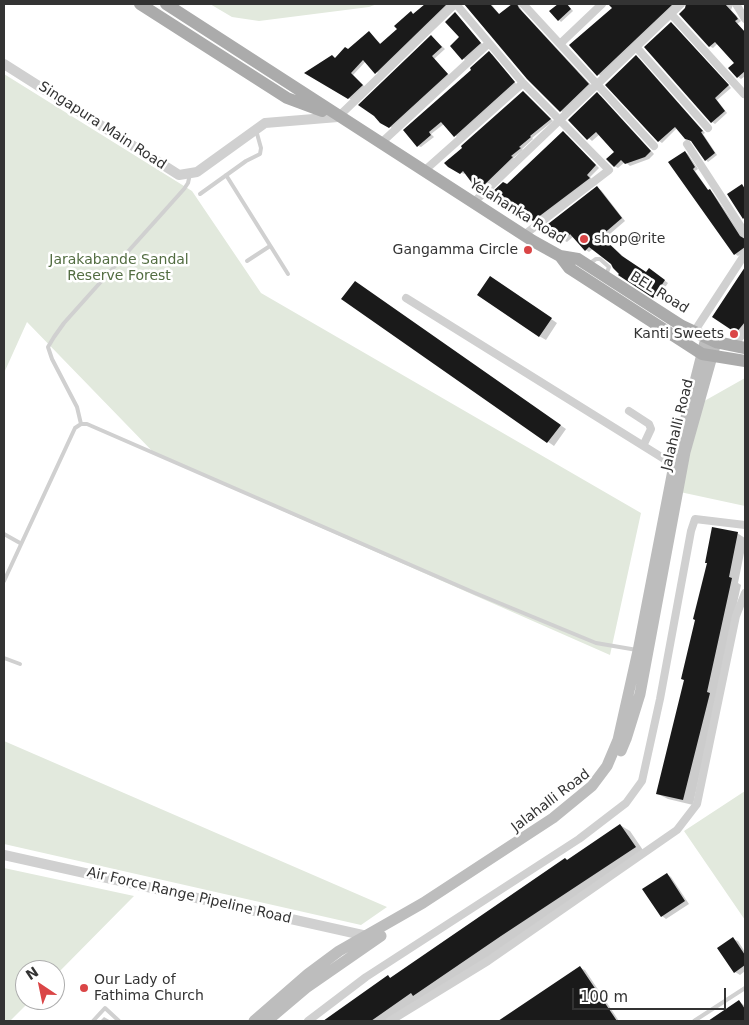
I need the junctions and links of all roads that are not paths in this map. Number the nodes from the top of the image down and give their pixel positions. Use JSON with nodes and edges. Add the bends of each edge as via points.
{"nodes":[{"id":1,"x":140,"y":4,"type":"edge"},
{"id":2,"x":166,"y":4,"type":"edge"},
{"id":3,"x":456,"y":4,"type":"edge"},
{"id":4,"x":523,"y":4,"type":"edge"},
{"id":5,"x":602,"y":4,"type":"edge"},
{"id":6,"x":682,"y":4,"type":"edge"},
{"id":7,"x":736,"y":4,"type":"edge"},
{"id":8,"x":671,"y":14,"type":"junction"},
{"id":9,"x":745,"y":19,"type":"edge"},
{"id":10,"x":488,"y":43,"type":"junction"},
{"id":11,"x":561,"y":43,"type":"junction"},
{"id":12,"x":636,"y":47,"type":"junction"},
{"id":13,"x":4,"y":64,"type":"edge"},
{"id":14,"x":523,"y":83,"type":"junction"},
{"id":15,"x":598,"y":84,"type":"junction"},
{"id":16,"x":744,"y":94,"type":"dead end"},
{"id":17,"x":338,"y":117,"type":"junction"},
{"id":18,"x":560,"y":120,"type":"junction"},
{"id":19,"x":708,"y":128,"type":"dead end"},
{"id":20,"x":256,"y":129,"type":"junction"},
{"id":21,"x":381,"y":143,"type":"junction"},
{"id":22,"x":687,"y":144,"type":"dead end"},
{"id":23,"x":654,"y":146,"type":"dead end"},
{"id":24,"x":424,"y":171,"type":"junction"},
{"id":25,"x":190,"y":173,"type":"junction"},
{"id":26,"x":226,"y":175,"type":"junction"},
{"id":27,"x":200,"y":194,"type":"dead end"},
{"id":28,"x":473,"y":203,"type":"junction"},
{"id":29,"x":745,"y":233,"type":"edge"},
{"id":30,"x":524,"y":235,"type":"junction"},
{"id":31,"x":270,"y":246,"type":"junction"},
{"id":32,"x":745,"y":254,"type":"edge"},
{"id":33,"x":560,"y":256,"type":"junction"},
{"id":34,"x":247,"y":261,"type":"dead end"},
{"id":35,"x":288,"y":274,"type":"dead end"},
{"id":36,"x":406,"y":298,"type":"dead end"},
{"id":37,"x":745,"y":330,"type":"edge"},
{"id":38,"x":694,"y":332,"type":"junction"},
{"id":39,"x":711,"y":340,"type":"junction"},
{"id":40,"x":740,"y":347,"type":"edge"},
{"id":41,"x":707,"y":355,"type":"junction"},
{"id":42,"x":745,"y":362,"type":"edge"},
{"id":43,"x":629,"y":411,"type":"dead end"},
{"id":44,"x":81,"y":424,"type":"junction"},
{"id":45,"x":643,"y":446,"type":"junction"},
{"id":46,"x":674,"y":465,"type":"junction"},
{"id":47,"x":745,"y":525,"type":"edge"},
{"id":48,"x":4,"y":534,"type":"edge"},
{"id":49,"x":20,"y":543,"type":"junction"},
{"id":50,"x":4,"y":580,"type":"edge"},
{"id":51,"x":745,"y":593,"type":"edge"},
{"id":52,"x":638,"y":651,"type":"junction"},
{"id":53,"x":4,"y":658,"type":"edge"},
{"id":54,"x":20,"y":664,"type":"dead end"},
{"id":55,"x":4,"y":855,"type":"edge"},
{"id":56,"x":370,"y":939,"type":"junction"},
{"id":57,"x":744,"y":989,"type":"edge"},
{"id":58,"x":745,"y":995,"type":"edge"},
{"id":59,"x":93,"y":1021,"type":"edge"},
{"id":60,"x":119,"y":1021,"type":"edge"},
{"id":61,"x":254,"y":1021,"type":"edge"},
{"id":62,"x":267,"y":1021,"type":"edge"},
{"id":63,"x":308,"y":1021,"type":"edge"},
{"id":64,"x":390,"y":1021,"type":"edge"},
{"id":65,"x":694,"y":1021,"type":"edge"}],
"edges":[{"from":1,"to":17,"type":"main road","name":"Yelahanka Road","via":[[287,98]]},
{"from":2,"to":17,"type":"main road","name":"Yelahanka Road"},
{"from":3,"to":10,"type":"street"},
{"from":3,"to":17,"type":"street"},
{"from":4,"to":11,"type":"street"},
{"from":5,"to":11,"type":"street"},
{"from":6,"to":8,"type":"street"},
{"from":7,"to":9,"type":"street"},
{"from":8,"to":12,"type":"street"},
{"from":8,"to":16,"type":"street"},
{"from":10,"to":14,"type":"street"},
{"from":10,"to":21,"type":"street"},
{"from":11,"to":15,"type":"street"},
{"from":12,"to":15,"type":"street"},
{"from":12,"to":19,"type":"street"},
{"from":13,"to":25,"type":"street","name":"Singapura Main Road","via":[[179,175]]},
{"from":14,"to":18,"type":"street"},
{"from":14,"to":24,"type":"street"},
{"from":15,"to":18,"type":"street"},
{"from":15,"to":23,"type":"street"},
{"from":17,"to":20,"type":"street","via":[[265,123]]},
{"from":17,"to":21,"type":"main road","name":"Yelahanka Road"},
{"from":18,"to":28,"type":"street"},
{"from":18,"to":30,"type":"street","via":[[609,170]]},
{"from":20,"to":25,"type":"street","via":[[197,172]]},
{"from":20,"to":26,"type":"lane","via":[[260,154]]},
{"from":21,"to":24,"type":"main road","name":"Yelahanka Road"},
{"from":22,"to":29,"type":"street"},
{"from":24,"to":28,"type":"main road","name":"Yelahanka Road"},
{"from":25,"to":44,"type":"lane","via":[[184,189],[64,323],[48,347],[77,407]]},
{"from":26,"to":27,"type":"lane"},
{"from":26,"to":31,"type":"lane"},
{"from":28,"to":30,"type":"main road","name":"Yelahanka Road"},
{"from":30,"to":33,"type":"main road","name":"Yelahanka Road"},
{"from":31,"to":34,"type":"lane"},
{"from":31,"to":35,"type":"lane"},
{"from":32,"to":38,"type":"street"},
{"from":33,"to":38,"type":"main road","name":"BEL Road","via":[[578,259]]},
{"from":33,"to":41,"type":"main road","name":"Yelahanka Road","via":[[569,268]]},
{"from":36,"to":45,"type":"street"},
{"from":37,"to":40,"type":"street"},
{"from":38,"to":39,"type":"main road","name":"BEL Road"},
{"from":39,"to":40,"type":"main road","name":"BEL Road"},
{"from":39,"to":41,"type":"main road","name":"Jalahalli Road"},
{"from":41,"to":42,"type":"main road"},
{"from":41,"to":46,"type":"main road","name":"Jalahalli Road"},
{"from":41,"to":56,"type":"main road","name":"Jalahalli Road","via":[[685,452],[640,694],[613,769],[595,790],[553,822]]},
{"from":43,"to":45,"type":"street","via":[[651,429]]},
{"from":44,"to":49,"type":"lane","via":[[75,428]]},
{"from":44,"to":52,"type":"lane","via":[[588,639]]},
{"from":45,"to":46,"type":"street"},
{"from":46,"to":52,"type":"main road","name":"Jalahalli Road"},
{"from":47,"to":63,"type":"street","via":[[695,519],[642,781],[626,803],[580,839],[366,977]]},
{"from":48,"to":49,"type":"lane"},
{"from":49,"to":50,"type":"lane"},
{"from":51,"to":64,"type":"street","via":[[736,616],[698,804],[677,830],[488,961]]},
{"from":52,"to":56,"type":"main road","name":"Jalahalli Road","via":[[618,740],[607,766],[592,786],[553,818]]},
{"from":53,"to":54,"type":"lane"},
{"from":55,"to":56,"type":"street","name":"Air Force Range Pipeline Road"},
{"from":56,"to":61,"type":"main road","via":[[339,951]]},
{"from":56,"to":62,"type":"main road","name":"Jalahalli Road"},
{"from":57,"to":58,"type":"lane"},
{"from":57,"to":65,"type":"lane"},
{"from":59,"to":60,"type":"lane","via":[[105,1008]]}]}
